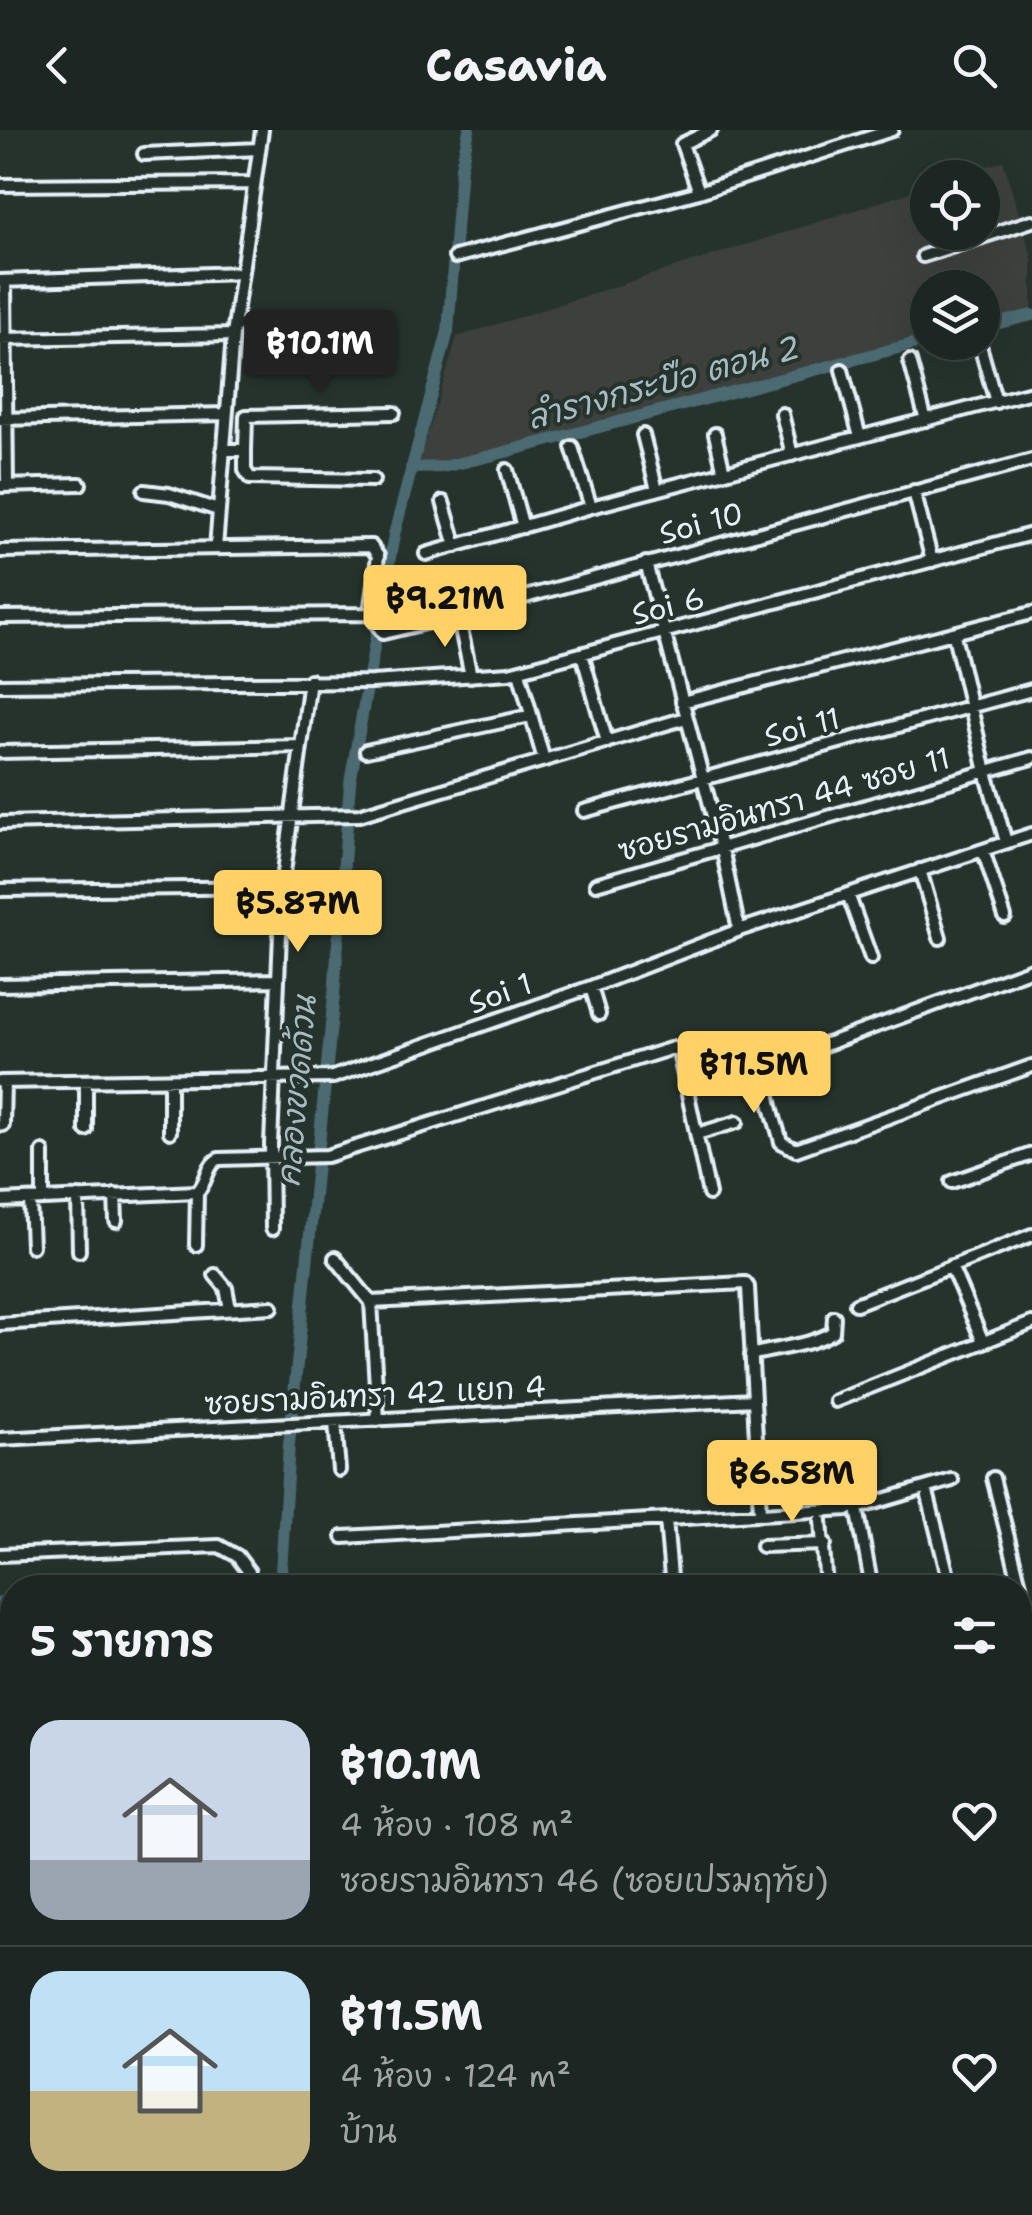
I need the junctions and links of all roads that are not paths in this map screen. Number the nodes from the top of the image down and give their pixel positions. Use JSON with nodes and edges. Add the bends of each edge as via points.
{"nodes":[{"id":1,"x":262,"y":130,"type":"edge"},
{"id":2,"x":711,"y":130,"type":"edge"},
{"id":3,"x":892,"y":130,"type":"edge"},
{"id":4,"x":259,"y":149,"type":"junction"},
{"id":5,"x":144,"y":154,"type":"dead end"},
{"id":6,"x":253,"y":183,"type":"junction"},
{"id":7,"x":0,"y":184,"type":"edge"},
{"id":8,"x":699,"y":192,"type":"junction"},
{"id":9,"x":1032,"y":221,"type":"edge"},
{"id":10,"x":923,"y":256,"type":"dead end"},
{"id":11,"x":455,"y":257,"type":"dead end"},
{"id":12,"x":242,"y":274,"type":"junction"},
{"id":13,"x":2,"y":281,"type":"edge"},
{"id":14,"x":285,"y":328,"type":"dead end"},
{"id":15,"x":234,"y":330,"type":"junction"},
{"id":16,"x":3,"y":339,"type":"edge"},
{"id":17,"x":984,"y":360,"type":"edge"},
{"id":18,"x":910,"y":361,"type":"dead end"},
{"id":19,"x":842,"y":370,"type":"dead end"},
{"id":20,"x":1032,"y":392,"type":"edge"},
{"id":21,"x":996,"y":402,"type":"junction"},
{"id":22,"x":226,"y":414,"type":"junction"},
{"id":23,"x":394,"y":414,"type":"dead end"},
{"id":24,"x":782,"y":414,"type":"dead end"},
{"id":25,"x":3,"y":419,"type":"edge"},
{"id":26,"x":926,"y":420,"type":"junction"},
{"id":27,"x":643,"y":434,"type":"dead end"},
{"id":28,"x":715,"y":434,"type":"dead end"},
{"id":29,"x":860,"y":437,"type":"junction"},
{"id":30,"x":572,"y":447,"type":"dead end"},
{"id":31,"x":223,"y":450,"type":"junction"},
{"id":32,"x":245,"y":450,"type":"junction"},
{"id":33,"x":792,"y":455,"type":"junction"},
{"id":34,"x":1032,"y":460,"type":"edge"},
{"id":35,"x":507,"y":470,"type":"dead end"},
{"id":36,"x":724,"y":472,"type":"junction"},
{"id":37,"x":374,"y":480,"type":"dead end"},
{"id":38,"x":80,"y":484,"type":"dead end"},
{"id":39,"x":3,"y":486,"type":"edge"},
{"id":40,"x":657,"y":490,"type":"junction"},
{"id":41,"x":144,"y":491,"type":"dead end"},
{"id":42,"x":914,"y":492,"type":"junction"},
{"id":43,"x":443,"y":502,"type":"dead end"},
{"id":44,"x":591,"y":508,"type":"junction"},
{"id":45,"x":218,"y":510,"type":"junction"},
{"id":46,"x":523,"y":526,"type":"junction"},
{"id":47,"x":1032,"y":534,"type":"edge"},
{"id":48,"x":456,"y":546,"type":"junction"},
{"id":49,"x":216,"y":548,"type":"junction"},
{"id":50,"x":0,"y":551,"type":"edge"},
{"id":51,"x":426,"y":554,"type":"dead end"},
{"id":52,"x":932,"y":561,"type":"junction"},
{"id":53,"x":646,"y":563,"type":"junction"},
{"id":54,"x":1032,"y":613,"type":"edge"},
{"id":55,"x":370,"y":614,"type":"junction"},
{"id":56,"x":458,"y":616,"type":"junction"},
{"id":57,"x":0,"y":617,"type":"edge"},
{"id":58,"x":665,"y":632,"type":"junction"},
{"id":59,"x":954,"y":635,"type":"junction"},
{"id":60,"x":582,"y":654,"type":"junction"},
{"id":61,"x":519,"y":672,"type":"junction"},
{"id":62,"x":471,"y":676,"type":"junction"},
{"id":63,"x":310,"y":680,"type":"junction"},
{"id":64,"x":0,"y":685,"type":"edge"},
{"id":65,"x":1032,"y":690,"type":"edge"},
{"id":66,"x":682,"y":702,"type":"junction"},
{"id":67,"x":970,"y":709,"type":"junction"},
{"id":68,"x":530,"y":716,"type":"junction"},
{"id":69,"x":686,"y":718,"type":"junction"},
{"id":70,"x":606,"y":742,"type":"junction"},
{"id":71,"x":300,"y":746,"type":"junction"},
{"id":72,"x":366,"y":750,"type":"dead end"},
{"id":73,"x":0,"y":752,"type":"edge"},
{"id":74,"x":1032,"y":758,"type":"edge"},
{"id":75,"x":544,"y":760,"type":"junction"},
{"id":76,"x":986,"y":772,"type":"junction"},
{"id":77,"x":702,"y":779,"type":"junction"},
{"id":78,"x":584,"y":811,"type":"dead end"},
{"id":79,"x":291,"y":818,"type":"junction"},
{"id":80,"x":0,"y":823,"type":"edge"},
{"id":81,"x":1032,"y":834,"type":"edge"},
{"id":82,"x":1006,"y":842,"type":"junction"},
{"id":83,"x":721,"y":848,"type":"junction"},
{"id":84,"x":984,"y":850,"type":"junction"},
{"id":85,"x":920,"y":870,"type":"junction"},
{"id":86,"x":596,"y":884,"type":"dead end"},
{"id":87,"x":282,"y":887,"type":"junction"},
{"id":88,"x":0,"y":890,"type":"edge"},
{"id":89,"x":848,"y":894,"type":"junction"},
{"id":90,"x":1005,"y":916,"type":"dead end"},
{"id":91,"x":739,"y":930,"type":"junction"},
{"id":92,"x":940,"y":938,"type":"dead end"},
{"id":93,"x":871,"y":958,"type":"dead end"},
{"id":94,"x":1032,"y":969,"type":"edge"},
{"id":95,"x":277,"y":980,"type":"junction"},
{"id":96,"x":0,"y":985,"type":"edge"},
{"id":97,"x":591,"y":987,"type":"junction"},
{"id":98,"x":599,"y":1014,"type":"dead end"},
{"id":99,"x":1032,"y":1066,"type":"edge"},
{"id":100,"x":273,"y":1079,"type":"junction"},
{"id":101,"x":170,"y":1080,"type":"junction"},
{"id":102,"x":86,"y":1081,"type":"junction"},
{"id":103,"x":2,"y":1082,"type":"edge"},
{"id":104,"x":737,"y":1122,"type":"dead end"},
{"id":105,"x":3,"y":1125,"type":"dead end"},
{"id":106,"x":86,"y":1130,"type":"dead end"},
{"id":107,"x":170,"y":1132,"type":"dead end"},
{"id":108,"x":697,"y":1134,"type":"junction"},
{"id":109,"x":43,"y":1152,"type":"dead end"},
{"id":110,"x":1032,"y":1154,"type":"edge"},
{"id":111,"x":271,"y":1158,"type":"junction"},
{"id":112,"x":952,"y":1182,"type":"dead end"},
{"id":113,"x":197,"y":1192,"type":"junction"},
{"id":114,"x":709,"y":1194,"type":"dead end"},
{"id":115,"x":115,"y":1195,"type":"junction"},
{"id":116,"x":78,"y":1197,"type":"junction"},
{"id":117,"x":43,"y":1199,"type":"junction"},
{"id":118,"x":30,"y":1200,"type":"junction"},
{"id":119,"x":0,"y":1202,"type":"edge"},
{"id":120,"x":116,"y":1221,"type":"dead end"},
{"id":121,"x":272,"y":1229,"type":"dead end"},
{"id":122,"x":1032,"y":1235,"type":"edge"},
{"id":123,"x":196,"y":1245,"type":"dead end"},
{"id":124,"x":32,"y":1246,"type":"dead end"},
{"id":125,"x":79,"y":1251,"type":"dead end"},
{"id":126,"x":335,"y":1258,"type":"dead end"},
{"id":127,"x":951,"y":1266,"type":"junction"},
{"id":128,"x":215,"y":1276,"type":"dead end"},
{"id":129,"x":371,"y":1302,"type":"junction"},
{"id":130,"x":856,"y":1304,"type":"dead end"},
{"id":131,"x":272,"y":1307,"type":"dead end"},
{"id":132,"x":230,"y":1309,"type":"junction"},
{"id":133,"x":834,"y":1317,"type":"dead end"},
{"id":134,"x":1032,"y":1323,"type":"edge"},
{"id":135,"x":0,"y":1324,"type":"edge"},
{"id":136,"x":983,"y":1342,"type":"junction"},
{"id":137,"x":751,"y":1355,"type":"junction"},
{"id":138,"x":754,"y":1400,"type":"junction"},
{"id":139,"x":835,"y":1401,"type":"dead end"},
{"id":140,"x":378,"y":1420,"type":"junction"},
{"id":141,"x":336,"y":1422,"type":"junction"},
{"id":142,"x":0,"y":1440,"type":"edge"},
{"id":143,"x":339,"y":1470,"type":"dead end"},
{"id":144,"x":993,"y":1478,"type":"dead end"},
{"id":145,"x":952,"y":1480,"type":"dead end"},
{"id":146,"x":928,"y":1496,"type":"dead end"},
{"id":147,"x":849,"y":1509,"type":"dead end"},
{"id":148,"x":760,"y":1513,"type":"junction"},
{"id":149,"x":666,"y":1520,"type":"junction"},
{"id":150,"x":821,"y":1520,"type":"dead end"},
{"id":151,"x":343,"y":1537,"type":"dead end"},
{"id":152,"x":824,"y":1544,"type":"junction"},
{"id":153,"x":762,"y":1546,"type":"dead end"},
{"id":154,"x":0,"y":1555,"type":"edge"},
{"id":155,"x":249,"y":1572,"type":"dead end"},
{"id":156,"x":671,"y":1575,"type":"edge"},
{"id":157,"x":825,"y":1575,"type":"edge"},
{"id":158,"x":870,"y":1575,"type":"edge"},
{"id":159,"x":948,"y":1575,"type":"edge"},
{"id":160,"x":1017,"y":1575,"type":"edge"}],
"edges":[{"from":1,"to":4,"type":"street"},
{"from":2,"to":8,"type":"street","via":[[682,144]]},
{"from":3,"to":8,"type":"street"},
{"from":4,"to":5,"type":"street"},
{"from":4,"to":6,"type":"street"},
{"from":6,"to":7,"type":"street"},
{"from":6,"to":12,"type":"street"},
{"from":8,"to":11,"type":"street"},
{"from":9,"to":10,"type":"street"},
{"from":12,"to":13,"type":"street"},
{"from":12,"to":15,"type":"street"},
{"from":13,"to":16,"type":"street"},
{"from":14,"to":15,"type":"street"},
{"from":15,"to":16,"type":"street"},
{"from":15,"to":22,"type":"street"},
{"from":16,"to":25,"type":"street"},
{"from":17,"to":21,"type":"street"},
{"from":18,"to":26,"type":"street"},
{"from":19,"to":29,"type":"street"},
{"from":20,"to":21,"type":"street"},
{"from":21,"to":26,"type":"street"},
{"from":22,"to":25,"type":"street"},
{"from":22,"to":31,"type":"street"},
{"from":23,"to":32,"type":"street","via":[[246,416]]},
{"from":24,"to":33,"type":"street"},
{"from":25,"to":39,"type":"street"},
{"from":26,"to":29,"type":"street"},
{"from":27,"to":40,"type":"street"},
{"from":28,"to":36,"type":"street"},
{"from":29,"to":33,"type":"street"},
{"from":30,"to":44,"type":"street"},
{"from":31,"to":32,"type":"street"},
{"from":31,"to":45,"type":"street"},
{"from":32,"to":37,"type":"street","via":[[250,478]]},
{"from":33,"to":36,"type":"street"},
{"from":34,"to":42,"type":"street","name":"Soi 10"},
{"from":35,"to":46,"type":"street"},
{"from":36,"to":40,"type":"street"},
{"from":38,"to":39,"type":"street"},
{"from":40,"to":44,"type":"street"},
{"from":41,"to":45,"type":"street"},
{"from":42,"to":52,"type":"street"},
{"from":42,"to":53,"type":"street","name":"Soi 10"},
{"from":43,"to":48,"type":"street"},
{"from":44,"to":46,"type":"street"},
{"from":45,"to":49,"type":"street"},
{"from":46,"to":48,"type":"street"},
{"from":47,"to":52,"type":"street","name":"Soi 6"},
{"from":48,"to":51,"type":"street"},
{"from":49,"to":50,"type":"street"},
{"from":49,"to":55,"type":"street","via":[[374,548]]},
{"from":52,"to":58,"type":"street","name":"Soi 6"},
{"from":53,"to":56,"type":"street","name":"Soi 10"},
{"from":53,"to":58,"type":"street"},
{"from":54,"to":59,"type":"street"},
{"from":55,"to":56,"type":"street","name":"Soi 10","via":[[383,633]]},
{"from":55,"to":57,"type":"street"},
{"from":56,"to":62,"type":"street"},
{"from":58,"to":60,"type":"street","name":"Soi 6"},
{"from":58,"to":66,"type":"street"},
{"from":59,"to":66,"type":"street"},
{"from":59,"to":67,"type":"street"},
{"from":60,"to":61,"type":"street","name":"Soi 6"},
{"from":60,"to":70,"type":"street"},
{"from":61,"to":62,"type":"street","name":"Soi 6"},
{"from":61,"to":68,"type":"street"},
{"from":62,"to":63,"type":"street","name":"Soi 6"},
{"from":63,"to":64,"type":"street","name":"Soi 6"},
{"from":63,"to":71,"type":"street"},
{"from":65,"to":67,"type":"street","name":"Soi 11"},
{"from":66,"to":69,"type":"street"},
{"from":67,"to":76,"type":"street"},
{"from":67,"to":77,"type":"street","name":"Soi 11"},
{"from":68,"to":72,"type":"street"},
{"from":68,"to":75,"type":"street"},
{"from":69,"to":70,"type":"street"},
{"from":69,"to":77,"type":"street"},
{"from":70,"to":75,"type":"street"},
{"from":71,"to":73,"type":"street"},
{"from":71,"to":79,"type":"street"},
{"from":74,"to":76,"type":"street","name":"ซอยรามอินทรา 44 ซอย 11"},
{"from":75,"to":79,"type":"street","via":[[358,816]]},
{"from":76,"to":82,"type":"street"},
{"from":76,"to":83,"type":"street","name":"ซอยรามอินทรา 44 ซอย 11"},
{"from":77,"to":78,"type":"street","name":"Soi 11"},
{"from":77,"to":83,"type":"street"},
{"from":79,"to":80,"type":"street"},
{"from":79,"to":87,"type":"street"},
{"from":81,"to":82,"type":"street","name":"Soi 1"},
{"from":82,"to":84,"type":"street","name":"Soi 1"},
{"from":83,"to":86,"type":"street","name":"ซอยรามอินทรา 44 ซอย 11"},
{"from":83,"to":91,"type":"street"},
{"from":84,"to":85,"type":"street","name":"Soi 1"},
{"from":84,"to":90,"type":"street"},
{"from":85,"to":89,"type":"street","name":"Soi 1"},
{"from":85,"to":92,"type":"street"},
{"from":87,"to":88,"type":"street"},
{"from":87,"to":95,"type":"street"},
{"from":89,"to":91,"type":"street","name":"Soi 1"},
{"from":89,"to":93,"type":"street"},
{"from":91,"to":97,"type":"street","name":"Soi 1"},
{"from":94,"to":99,"type":"street","via":[[775,1064],[767,1081],[781,1142],[796,1150]]},
{"from":95,"to":96,"type":"street"},
{"from":95,"to":100,"type":"street"},
{"from":97,"to":98,"type":"street"},
{"from":97,"to":100,"type":"street","name":"Soi 1","via":[[334,1078]]},
{"from":100,"to":101,"type":"street","name":"Soi 1"},
{"from":100,"to":111,"type":"street"},
{"from":101,"to":102,"type":"street","name":"Soi 1"},
{"from":101,"to":107,"type":"street"},
{"from":102,"to":103,"type":"street","name":"Soi 1"},
{"from":102,"to":106,"type":"street"},
{"from":103,"to":105,"type":"street"},
{"from":104,"to":108,"type":"street"},
{"from":108,"to":111,"type":"street","via":[[675,1048],[327,1156]]},
{"from":108,"to":114,"type":"street"},
{"from":109,"to":117,"type":"street"},
{"from":110,"to":112,"type":"street"},
{"from":111,"to":113,"type":"street","via":[[215,1161]]},
{"from":111,"to":121,"type":"street"},
{"from":113,"to":115,"type":"street"},
{"from":113,"to":123,"type":"street"},
{"from":115,"to":116,"type":"street"},
{"from":115,"to":120,"type":"street"},
{"from":116,"to":117,"type":"street"},
{"from":116,"to":125,"type":"street"},
{"from":117,"to":118,"type":"street"},
{"from":118,"to":119,"type":"street"},
{"from":118,"to":124,"type":"street"},
{"from":122,"to":127,"type":"street"},
{"from":126,"to":129,"type":"street"},
{"from":127,"to":130,"type":"street"},
{"from":127,"to":136,"type":"street"},
{"from":128,"to":132,"type":"street","via":[[226,1288]]},
{"from":129,"to":137,"type":"street","via":[[740,1282],[748,1288]]},
{"from":129,"to":140,"type":"street"},
{"from":131,"to":132,"type":"street"},
{"from":132,"to":135,"type":"street"},
{"from":133,"to":137,"type":"street","via":[[829,1335]]},
{"from":134,"to":136,"type":"street"},
{"from":136,"to":139,"type":"street"},
{"from":137,"to":138,"type":"street"},
{"from":138,"to":140,"type":"street","name":"ซอยรามอินทรา 42 แยก 4"},
{"from":138,"to":148,"type":"street"},
{"from":140,"to":141,"type":"street","name":"ซอยรามอินทรา 42 แยก 4"},
{"from":141,"to":142,"type":"street","name":"ซอยรามอินทรา 42 แยก 4"},
{"from":141,"to":143,"type":"street"},
{"from":144,"to":160,"type":"street"},
{"from":145,"to":158,"type":"street","via":[[857,1508]]},
{"from":146,"to":159,"type":"street"},
{"from":147,"to":148,"type":"street"},
{"from":148,"to":149,"type":"street"},
{"from":149,"to":151,"type":"street"},
{"from":149,"to":156,"type":"street"},
{"from":150,"to":152,"type":"street"},
{"from":152,"to":153,"type":"street"},
{"from":152,"to":157,"type":"street"},
{"from":154,"to":155,"type":"street","via":[[219,1546]]}]}
